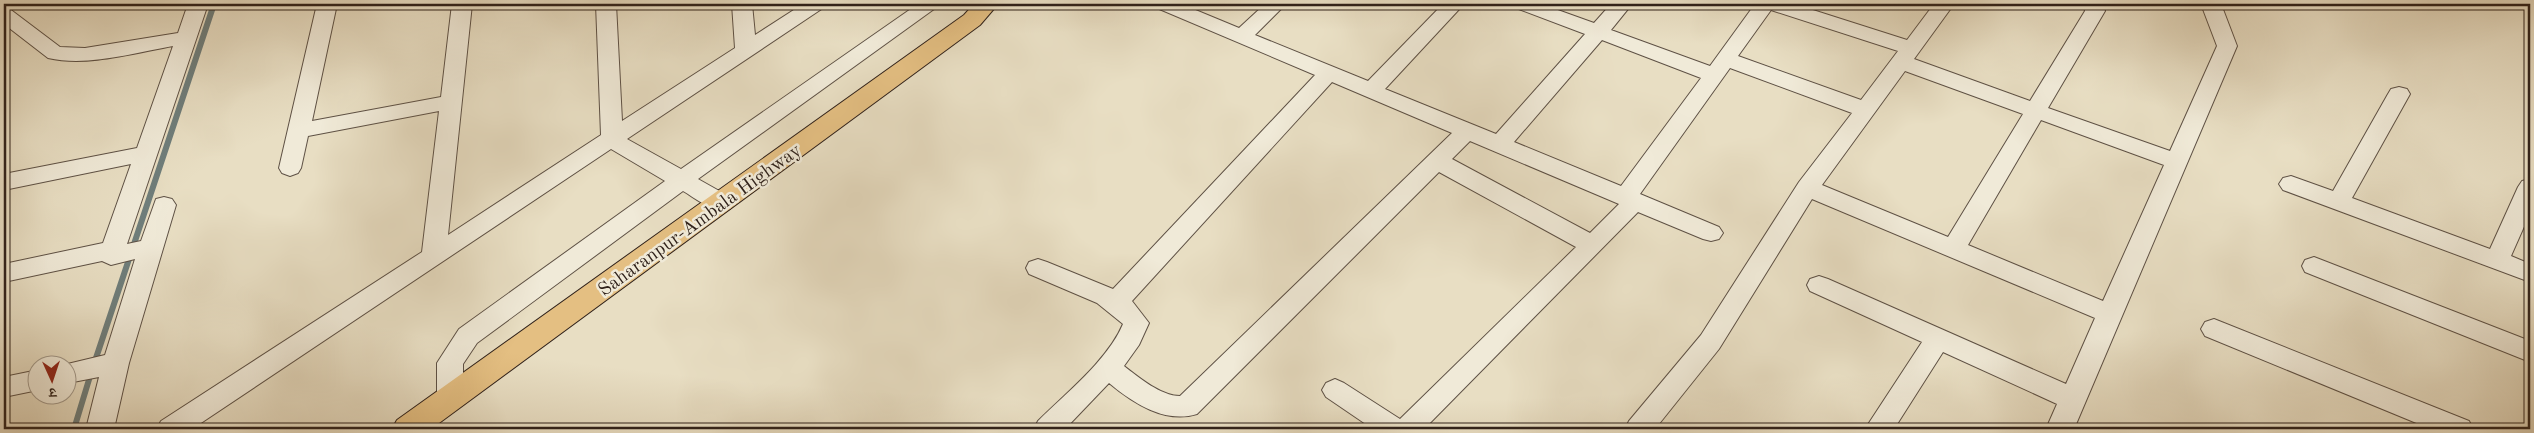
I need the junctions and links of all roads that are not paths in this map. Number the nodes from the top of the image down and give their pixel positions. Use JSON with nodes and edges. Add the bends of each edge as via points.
{"nodes":[{"id":1,"x":198,"y":4,"type":"edge"},
{"id":2,"x":327,"y":4,"type":"edge"},
{"id":3,"x":462,"y":4,"type":"edge"},
{"id":4,"x":606,"y":4,"type":"edge"},
{"id":5,"x":742,"y":4,"type":"edge"},
{"id":6,"x":816,"y":4,"type":"edge"},
{"id":7,"x":931,"y":4,"type":"edge"},
{"id":8,"x":986,"y":4,"type":"edge"},
{"id":9,"x":1164,"y":4,"type":"edge"},
{"id":10,"x":1276,"y":4,"type":"edge"},
{"id":11,"x":1454,"y":4,"type":"edge"},
{"id":12,"x":1523,"y":4,"type":"edge"},
{"id":13,"x":1622,"y":4,"type":"edge"},
{"id":14,"x":1765,"y":4,"type":"edge"},
{"id":15,"x":1774,"y":4,"type":"edge"},
{"id":16,"x":1941,"y":4,"type":"edge"},
{"id":17,"x":2093,"y":4,"type":"edge"},
{"id":18,"x":2211,"y":4,"type":"edge"},
{"id":19,"x":4,"y":14,"type":"edge"},
{"id":20,"x":1598,"y":32,"type":"junction"},
{"id":21,"x":1242,"y":36,"type":"junction"},
{"id":22,"x":186,"y":38,"type":"junction"},
{"id":23,"x":746,"y":50,"type":"junction"},
{"id":24,"x":1906,"y":55,"type":"junction"},
{"id":25,"x":1720,"y":67,"type":"junction"},
{"id":26,"x":1330,"y":72,"type":"junction"},
{"id":27,"x":1372,"y":90,"type":"junction"},
{"id":28,"x":2399,"y":94,"type":"dead end"},
{"id":29,"x":450,"y":102,"type":"junction"},
{"id":30,"x":1866,"y":110,"type":"junction"},
{"id":31,"x":2036,"y":111,"type":"junction"},
{"id":32,"x":1468,"y":130,"type":"junction"},
{"id":33,"x":298,"y":131,"type":"junction"},
{"id":34,"x":612,"y":140,"type":"junction"},
{"id":35,"x":1500,"y":144,"type":"junction"},
{"id":36,"x":146,"y":154,"type":"junction"},
{"id":37,"x":1437,"y":161,"type":"junction"},
{"id":38,"x":2177,"y":162,"type":"junction"},
{"id":39,"x":290,"y":168,"type":"dead end"},
{"id":40,"x":683,"y":179,"type":"junction"},
{"id":41,"x":4,"y":182,"type":"edge"},
{"id":42,"x":2291,"y":184,"type":"dead end"},
{"id":43,"x":2530,"y":187,"type":"edge"},
{"id":44,"x":1807,"y":188,"type":"junction"},
{"id":45,"x":1630,"y":199,"type":"junction"},
{"id":46,"x":2338,"y":202,"type":"junction"},
{"id":47,"x":722,"y":203,"type":"junction"},
{"id":48,"x":164,"y":205,"type":"dead end"},
{"id":49,"x":1711,"y":233,"type":"dead end"},
{"id":50,"x":1593,"y":245,"type":"junction"},
{"id":51,"x":1953,"y":249,"type":"junction"},
{"id":52,"x":133,"y":250,"type":"junction"},
{"id":53,"x":432,"y":258,"type":"junction"},
{"id":54,"x":2497,"y":260,"type":"junction"},
{"id":55,"x":2314,"y":266,"type":"dead end"},
{"id":56,"x":1038,"y":268,"type":"dead end"},
{"id":57,"x":2530,"y":272,"type":"edge"},
{"id":58,"x":4,"y":274,"type":"edge"},
{"id":59,"x":1820,"y":284,"type":"dead end"},
{"id":60,"x":1116,"y":302,"type":"junction"},
{"id":61,"x":2110,"y":314,"type":"junction"},
{"id":62,"x":2214,"y":329,"type":"dead end"},
{"id":63,"x":1938,"y":338,"type":"junction"},
{"id":64,"x":2530,"y":352,"type":"edge"},
{"id":65,"x":1108,"y":367,"type":"junction"},
{"id":66,"x":93,"y":368,"type":"edge"},
{"id":67,"x":28,"y":382,"type":"edge"},
{"id":68,"x":4,"y":387,"type":"edge"},
{"id":69,"x":1335,"y":390,"type":"dead end"},
{"id":70,"x":450,"y":397,"type":"junction"},
{"id":71,"x":2073,"y":399,"type":"junction"},
{"id":72,"x":94,"y":428,"type":"edge"},
{"id":73,"x":171,"y":429,"type":"edge"},
{"id":74,"x":408,"y":429,"type":"edge"},
{"id":75,"x":1048,"y":429,"type":"edge"},
{"id":76,"x":1394,"y":429,"type":"edge"},
{"id":77,"x":1407,"y":429,"type":"edge"},
{"id":78,"x":1638,"y":429,"type":"edge"},
{"id":79,"x":1879,"y":429,"type":"edge"},
{"id":80,"x":2060,"y":429,"type":"edge"},
{"id":81,"x":2459,"y":429,"type":"edge"}],
"edges":[{"from":1,"to":22,"type":"street"},
{"from":2,"to":33,"type":"street"},
{"from":3,"to":29,"type":"street"},
{"from":4,"to":34,"type":"street"},
{"from":5,"to":23,"type":"street"},
{"from":6,"to":23,"type":"street"},
{"from":7,"to":40,"type":"street"},
{"from":8,"to":47,"type":"main road","name":"Saharanpur-Ambala Highway","via":[[972,20]]},
{"from":9,"to":21,"type":"street"},
{"from":10,"to":21,"type":"street"},
{"from":11,"to":27,"type":"street"},
{"from":12,"to":20,"type":"street"},
{"from":13,"to":20,"type":"street"},
{"from":14,"to":25,"type":"street"},
{"from":15,"to":24,"type":"street"},
{"from":16,"to":24,"type":"street"},
{"from":17,"to":31,"type":"street","via":[[2095,11]]},
{"from":18,"to":38,"type":"street","via":[[2227,46]]},
{"from":19,"to":22,"type":"street","via":[[50,50],[63,54],[85,54]]},
{"from":20,"to":25,"type":"street"},
{"from":20,"to":35,"type":"street"},
{"from":21,"to":26,"type":"street"},
{"from":22,"to":36,"type":"street"},
{"from":23,"to":34,"type":"street"},
{"from":24,"to":30,"type":"street"},
{"from":24,"to":31,"type":"street"},
{"from":25,"to":30,"type":"street"},
{"from":25,"to":45,"type":"street"},
{"from":26,"to":27,"type":"street"},
{"from":26,"to":60,"type":"street"},
{"from":27,"to":32,"type":"street"},
{"from":28,"to":46,"type":"street"},
{"from":29,"to":33,"type":"street"},
{"from":29,"to":53,"type":"street"},
{"from":30,"to":44,"type":"street"},
{"from":31,"to":38,"type":"street"},
{"from":31,"to":51,"type":"street"},
{"from":32,"to":35,"type":"street"},
{"from":32,"to":37,"type":"street"},
{"from":33,"to":39,"type":"street"},
{"from":34,"to":40,"type":"street"},
{"from":34,"to":53,"type":"street"},
{"from":35,"to":45,"type":"street"},
{"from":36,"to":41,"type":"street"},
{"from":36,"to":52,"type":"street"},
{"from":37,"to":50,"type":"street"},
{"from":37,"to":65,"type":"street","via":[[1187,406],[1176,407],[1154,398],[1115,376]]},
{"from":38,"to":61,"type":"street"},
{"from":40,"to":47,"type":"street"},
{"from":40,"to":70,"type":"street","via":[[468,336],[450,363]]},
{"from":42,"to":46,"type":"street"},
{"from":43,"to":54,"type":"street"},
{"from":44,"to":51,"type":"street"},
{"from":44,"to":78,"type":"street","via":[[1710,342]]},
{"from":45,"to":49,"type":"street"},
{"from":45,"to":50,"type":"street"},
{"from":46,"to":54,"type":"street"},
{"from":47,"to":70,"type":"main road","name":"Saharanpur-Ambala Highway"},
{"from":48,"to":52,"type":"street"},
{"from":50,"to":77,"type":"street"},
{"from":51,"to":61,"type":"street"},
{"from":52,"to":58,"type":"street"},
{"from":52,"to":66,"type":"street"},
{"from":53,"to":73,"type":"street"},
{"from":54,"to":57,"type":"street"},
{"from":55,"to":64,"type":"street"},
{"from":56,"to":60,"type":"street"},
{"from":59,"to":63,"type":"street"},
{"from":60,"to":65,"type":"street","via":[[1136,324],[1130,338]]},
{"from":61,"to":71,"type":"street"},
{"from":62,"to":81,"type":"street"},
{"from":63,"to":71,"type":"street"},
{"from":63,"to":79,"type":"street"},
{"from":65,"to":75,"type":"street"},
{"from":66,"to":72,"type":"street"},
{"from":67,"to":68,"type":"street"},
{"from":69,"to":76,"type":"street"},
{"from":70,"to":74,"type":"main road","name":"Saharanpur-Ambala Highway"},
{"from":71,"to":80,"type":"street"}]}
